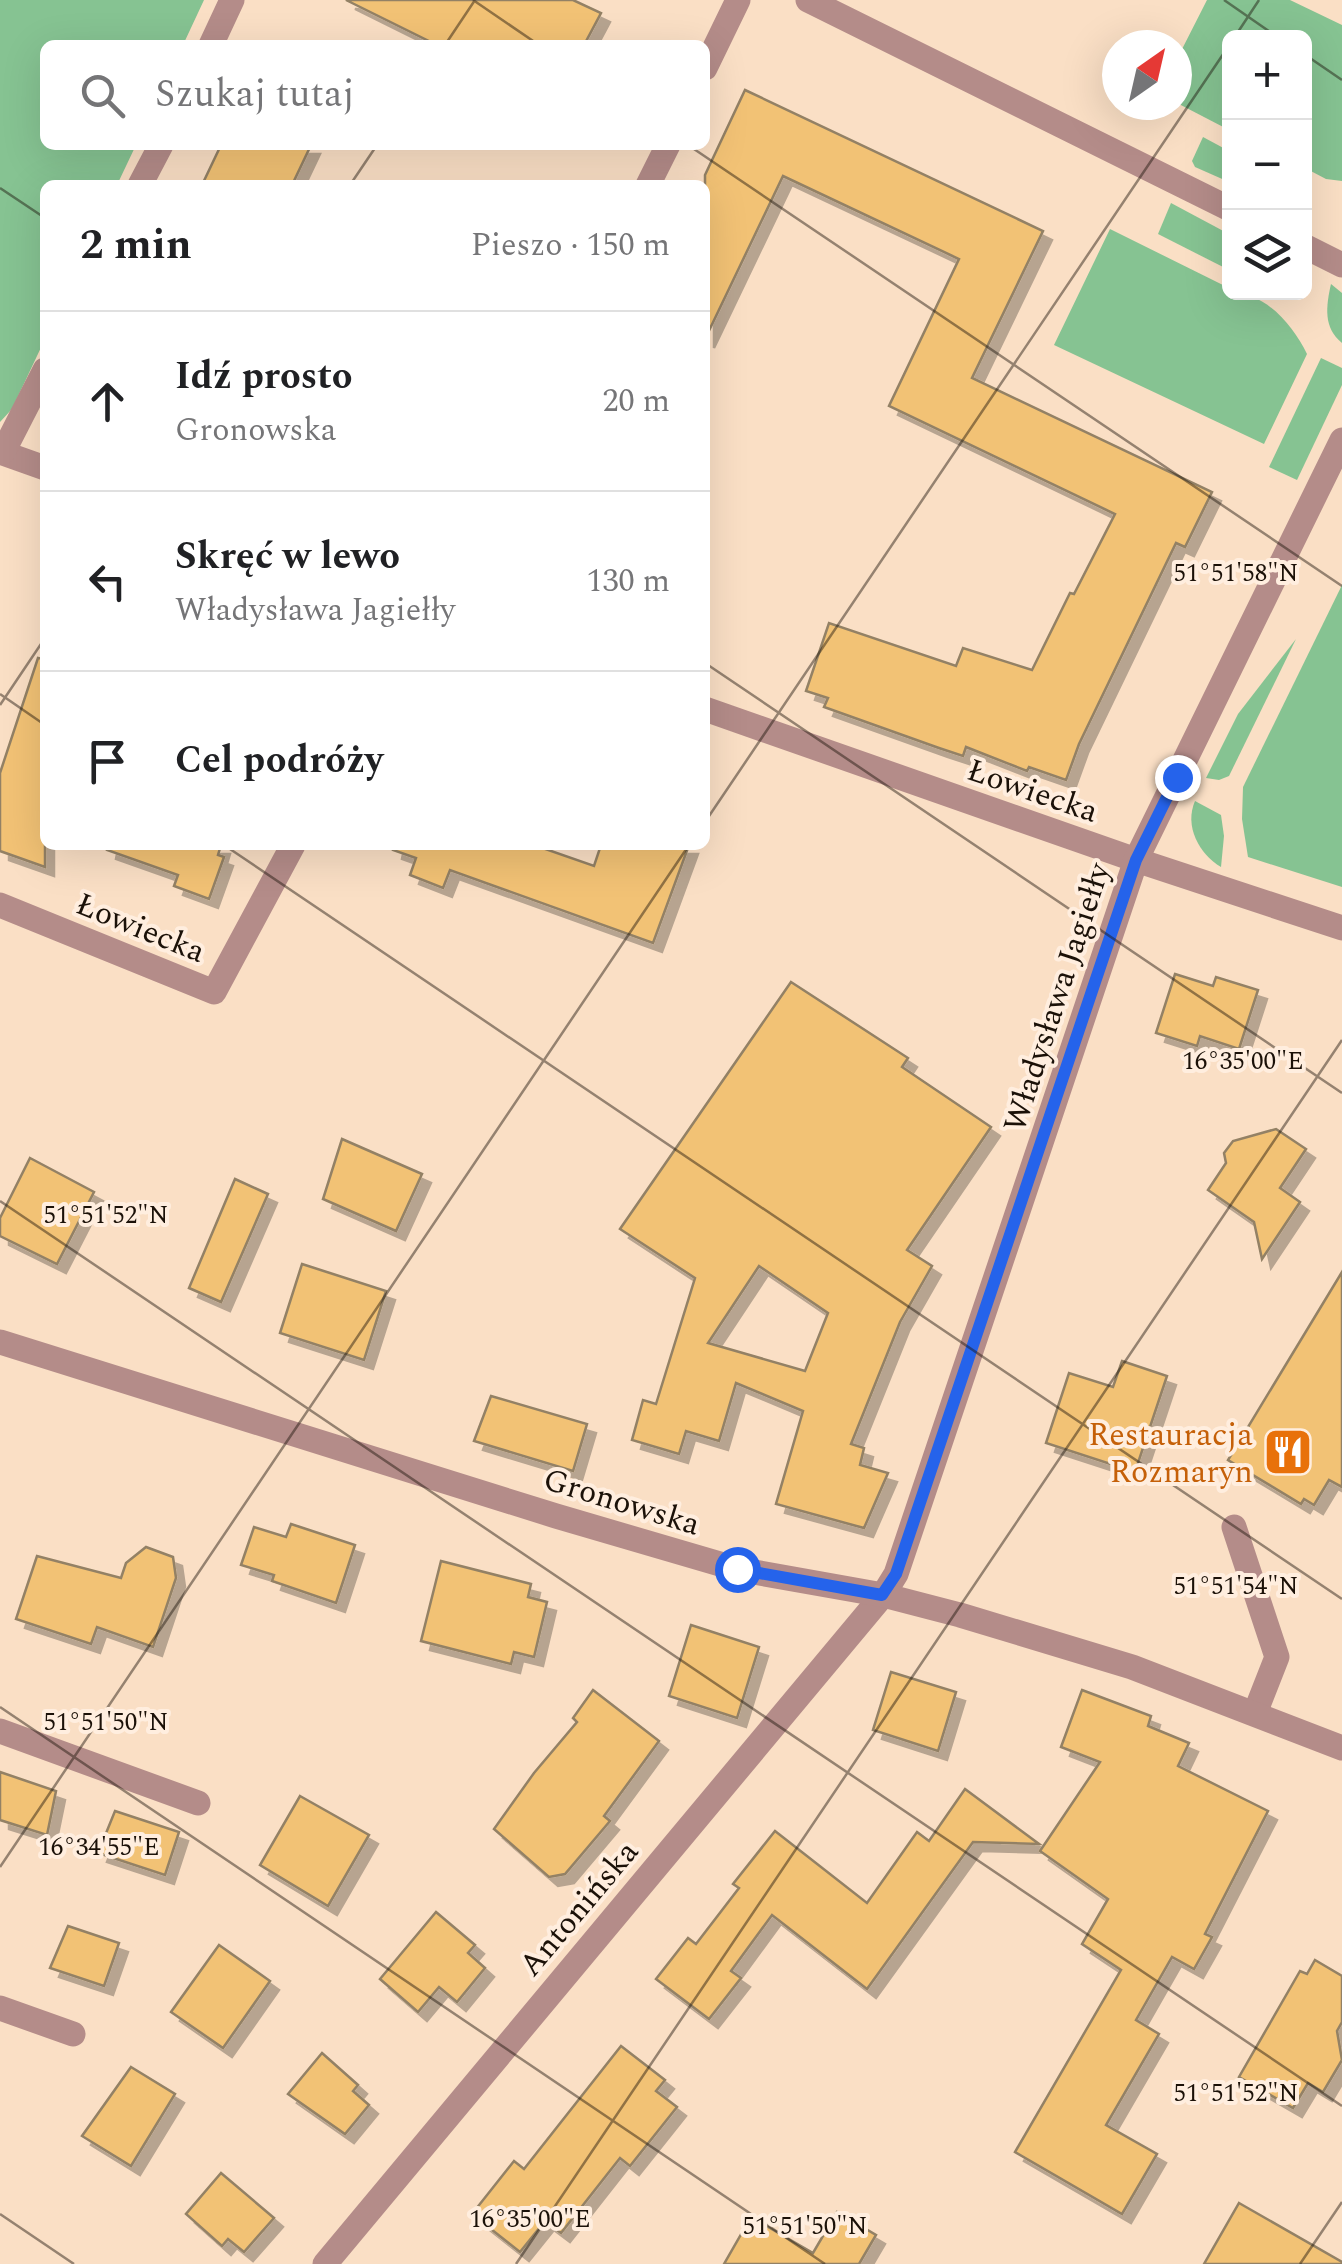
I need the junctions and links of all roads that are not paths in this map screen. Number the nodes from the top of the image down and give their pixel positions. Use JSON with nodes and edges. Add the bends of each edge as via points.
{"nodes":[{"id":1,"x":232,"y":0,"type":"edge"},
{"id":2,"x":738,"y":0,"type":"edge"},
{"id":3,"x":808,"y":0,"type":"edge"},
{"id":4,"x":213,"y":40,"type":"edge"},
{"id":5,"x":710,"y":58,"type":"edge"},
{"id":6,"x":158,"y":150,"type":"edge"},
{"id":7,"x":666,"y":150,"type":"edge"},
{"id":8,"x":142,"y":180,"type":"edge"},
{"id":9,"x":650,"y":180,"type":"edge"},
{"id":10,"x":1222,"y":205,"type":"edge"},
{"id":11,"x":1312,"y":250,"type":"edge"},
{"id":12,"x":1342,"y":265,"type":"edge"},
{"id":13,"x":40,"y":379,"type":"edge"},
{"id":14,"x":1342,"y":440,"type":"edge"},
{"id":15,"x":1,"y":452,"type":"edge"},
{"id":16,"x":40,"y":466,"type":"edge"},
{"id":17,"x":710,"y":711,"type":"edge"},
{"id":18,"x":290,"y":850,"type":"edge"},
{"id":19,"x":1136,"y":860,"type":"junction"},
{"id":20,"x":0,"y":904,"type":"edge"},
{"id":21,"x":1342,"y":928,"type":"edge"},
{"id":22,"x":0,"y":1342,"type":"edge"},
{"id":23,"x":1234,"y":1527,"type":"dead end"},
{"id":24,"x":882,"y":1595,"type":"junction"},
{"id":25,"x":1255,"y":1713,"type":"junction"},
{"id":26,"x":0,"y":1731,"type":"edge"},
{"id":27,"x":1342,"y":1748,"type":"edge"},
{"id":28,"x":198,"y":1803,"type":"dead end"},
{"id":29,"x":0,"y":2008,"type":"edge"},
{"id":30,"x":74,"y":2034,"type":"dead end"},
{"id":31,"x":325,"y":2264,"type":"edge"}],
"edges":[{"from":1,"to":4,"type":"street"},
{"from":2,"to":5,"type":"street"},
{"from":3,"to":10,"type":"street"},
{"from":6,"to":8,"type":"street"},
{"from":7,"to":9,"type":"street"},
{"from":11,"to":12,"type":"street"},
{"from":13,"to":15,"type":"street"},
{"from":14,"to":19,"type":"street","name":"Władysława Jagiełły"},
{"from":15,"to":16,"type":"street"},
{"from":17,"to":19,"type":"street","name":"Łowiecka"},
{"from":18,"to":20,"type":"street","name":"Łowiecka","via":[[214,992]]},
{"from":19,"to":21,"type":"street","name":"Łowiecka"},
{"from":19,"to":24,"type":"street","name":"Władysława Jagiełły","via":[[914,1528]]},
{"from":22,"to":24,"type":"street","name":"Gronowska","via":[[737,1569]]},
{"from":23,"to":25,"type":"street","via":[[1277,1658]]},
{"from":24,"to":25,"type":"street","name":"Gronowska","via":[[1132,1667]]},
{"from":24,"to":31,"type":"street","name":"Antonińska"},
{"from":25,"to":27,"type":"street","name":"Gronowska"},
{"from":26,"to":28,"type":"street"},
{"from":29,"to":30,"type":"street"}]}
